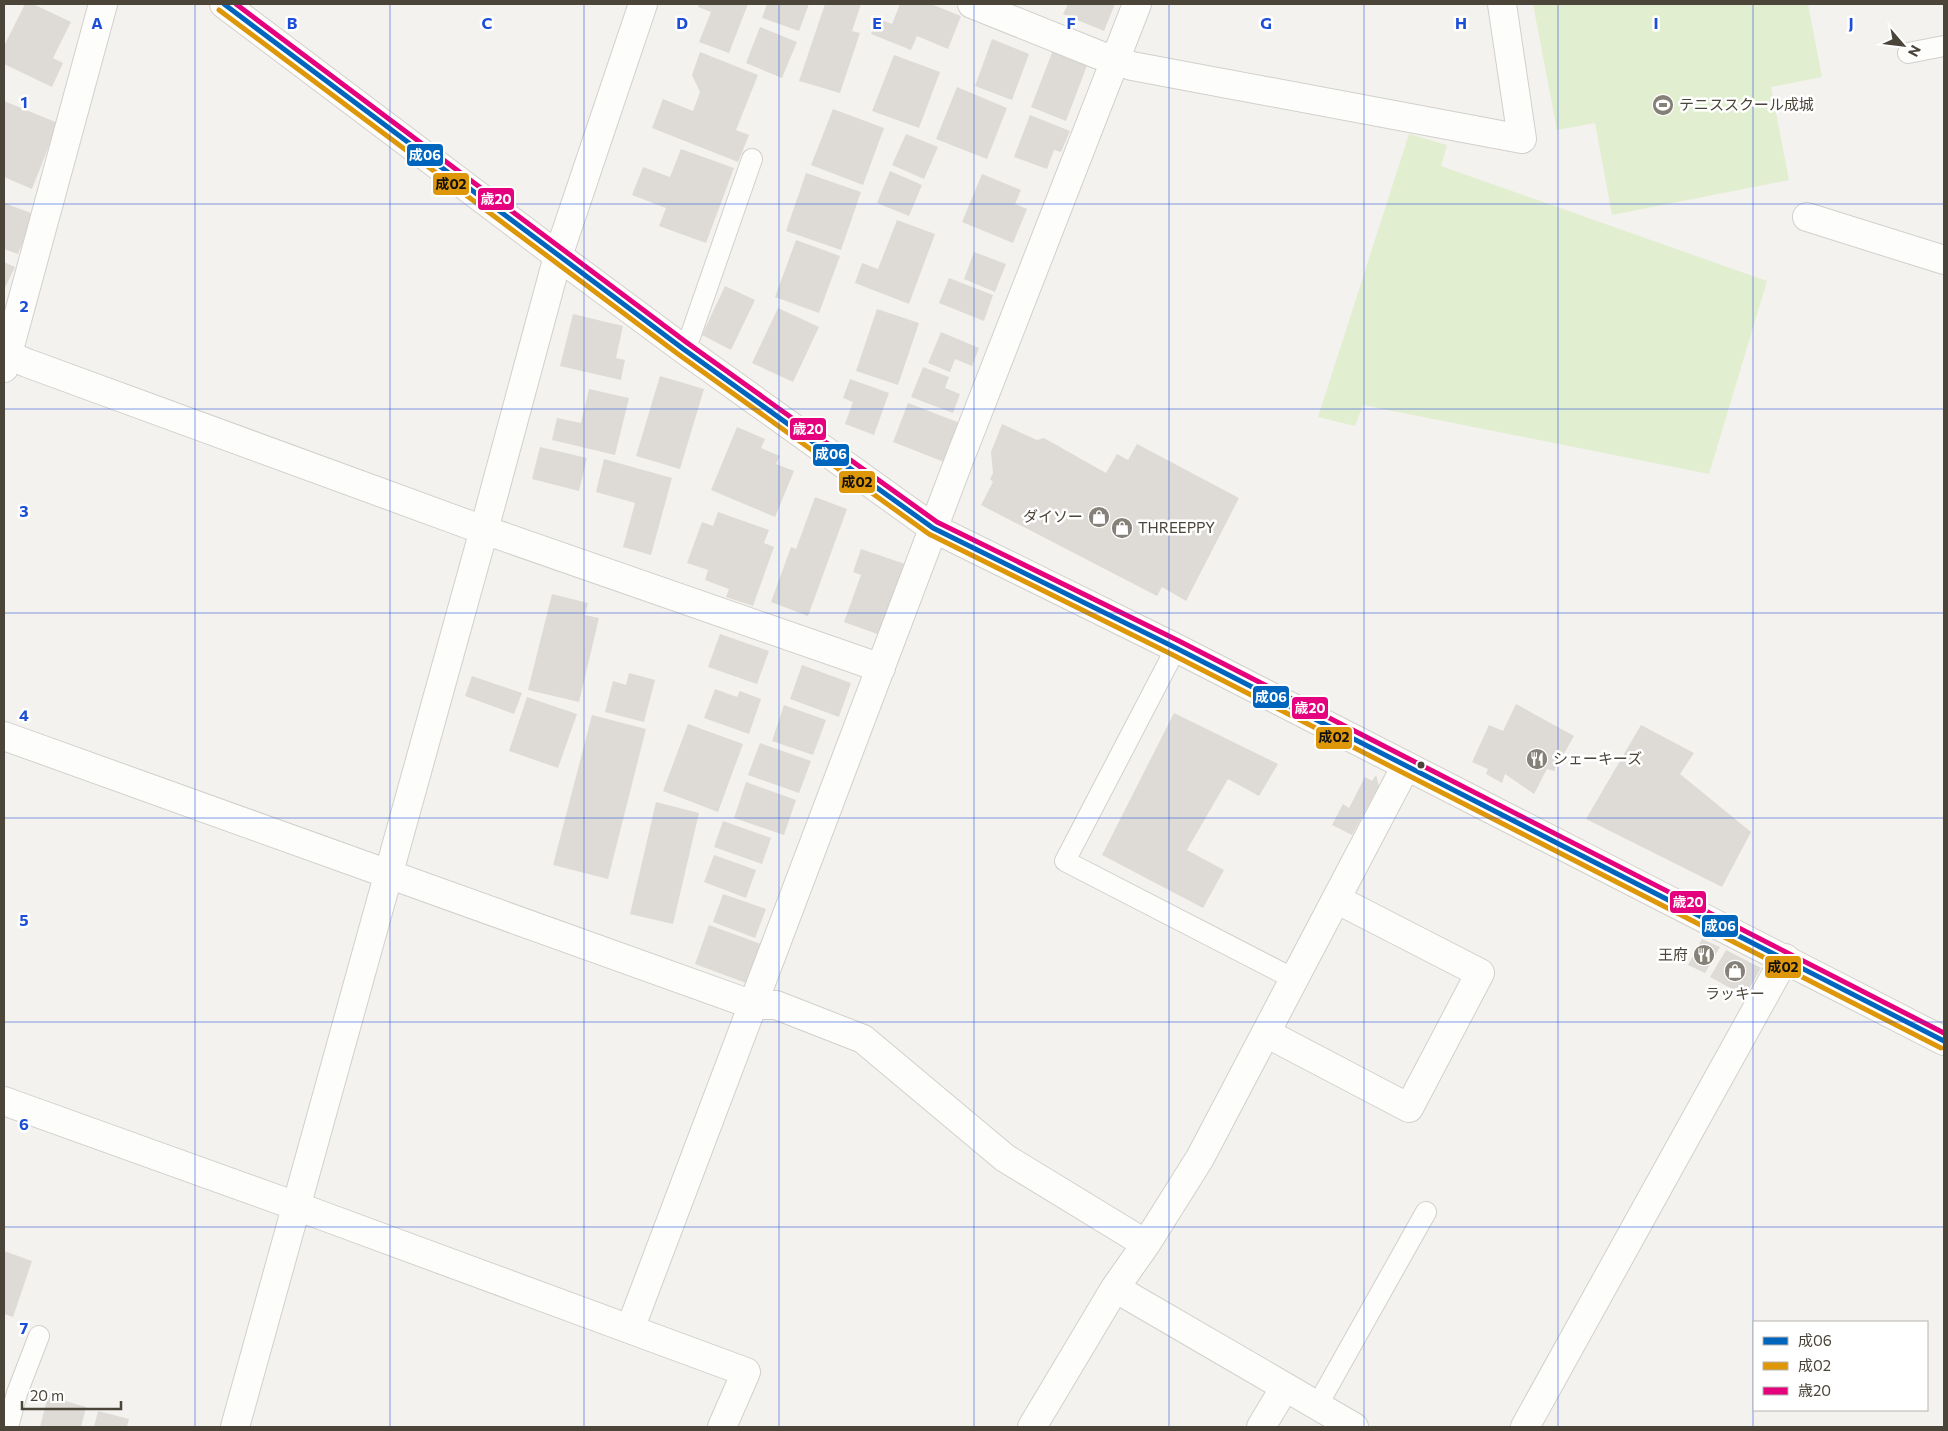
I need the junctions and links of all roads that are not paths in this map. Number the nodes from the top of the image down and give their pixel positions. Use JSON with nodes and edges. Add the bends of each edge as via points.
{"nodes":[{"id":1,"x":103,"y":4,"type":"edge"},
{"id":2,"x":224,"y":4,"type":"edge"},
{"id":3,"x":643,"y":4,"type":"edge"},
{"id":4,"x":972,"y":4,"type":"edge"},
{"id":5,"x":1138,"y":4,"type":"edge"},
{"id":6,"x":1502,"y":4,"type":"edge"},
{"id":7,"x":1944,"y":46,"type":"edge"},
{"id":8,"x":1908,"y":53,"type":"dead end"},
{"id":9,"x":1116,"y":62,"type":"junction"},
{"id":10,"x":752,"y":159,"type":"dead end"},
{"id":11,"x":1807,"y":217,"type":"dead end"},
{"id":12,"x":558,"y":256,"type":"junction"},
{"id":13,"x":1944,"y":260,"type":"edge"},
{"id":14,"x":682,"y":348,"type":"junction"},
{"id":15,"x":5,"y":359,"type":"edge"},
{"id":16,"x":933,"y":528,"type":"junction"},
{"id":17,"x":484,"y":530,"type":"junction"},
{"id":18,"x":1176,"y":648,"type":"junction"},
{"id":19,"x":881,"y":668,"type":"junction"},
{"id":20,"x":4,"y":736,"type":"edge"},
{"id":21,"x":1406,"y":766,"type":"junction"},
{"id":22,"x":388,"y":874,"type":"junction"},
{"id":23,"x":1336,"y":899,"type":"junction"},
{"id":24,"x":1785,"y":958,"type":"junction"},
{"id":25,"x":1294,"y":979,"type":"junction"},
{"id":26,"x":754,"y":1005,"type":"junction"},
{"id":27,"x":1266,"y":1033,"type":"junction"},
{"id":28,"x":1944,"y":1041,"type":"edge"},
{"id":29,"x":4,"y":1101,"type":"edge"},
{"id":30,"x":296,"y":1206,"type":"junction"},
{"id":31,"x":1426,"y":1212,"type":"dead end"},
{"id":32,"x":1146,"y":1244,"type":"junction"},
{"id":33,"x":1115,"y":1288,"type":"junction"},
{"id":34,"x":630,"y":1329,"type":"junction"},
{"id":35,"x":38,"y":1336,"type":"dead end"},
{"id":36,"x":1285,"y":1387,"type":"junction"},
{"id":37,"x":1317,"y":1406,"type":"junction"},
{"id":38,"x":8,"y":1427,"type":"edge"},
{"id":39,"x":236,"y":1427,"type":"edge"},
{"id":40,"x":722,"y":1427,"type":"edge"},
{"id":41,"x":1032,"y":1427,"type":"edge"},
{"id":42,"x":1261,"y":1427,"type":"edge"},
{"id":43,"x":1354,"y":1427,"type":"edge"},
{"id":44,"x":1525,"y":1427,"type":"edge"}],
"edges":[{"from":1,"to":15,"type":"street"},
{"from":2,"to":12,"type":"street"},
{"from":3,"to":12,"type":"street"},
{"from":4,"to":9,"type":"street"},
{"from":5,"to":9,"type":"street"},
{"from":6,"to":9,"type":"street","via":[[1522,139]]},
{"from":7,"to":8,"type":"lane"},
{"from":9,"to":16,"type":"street"},
{"from":10,"to":14,"type":"lane","via":[[690,337]]},
{"from":11,"to":13,"type":"street"},
{"from":12,"to":14,"type":"street"},
{"from":12,"to":17,"type":"street"},
{"from":14,"to":16,"type":"street"},
{"from":15,"to":17,"type":"street","via":[[37,367]]},
{"from":16,"to":18,"type":"street"},
{"from":16,"to":19,"type":"street"},
{"from":17,"to":19,"type":"street"},
{"from":17,"to":22,"type":"street"},
{"from":18,"to":21,"type":"street"},
{"from":18,"to":25,"type":"lane","via":[[1065,860]]},
{"from":19,"to":26,"type":"street"},
{"from":20,"to":22,"type":"street"},
{"from":21,"to":23,"type":"street"},
{"from":21,"to":24,"type":"street"},
{"from":22,"to":26,"type":"street"},
{"from":22,"to":30,"type":"street"},
{"from":23,"to":25,"type":"street"},
{"from":23,"to":27,"type":"street","via":[[1480,973],[1467,998],[1409,1108]]},
{"from":24,"to":28,"type":"street"},
{"from":24,"to":44,"type":"street"},
{"from":25,"to":27,"type":"street"},
{"from":26,"to":32,"type":"street","via":[[776,1005],[863,1039],[1005,1158]]},
{"from":26,"to":34,"type":"street"},
{"from":27,"to":32,"type":"street","via":[[1200,1158]]},
{"from":29,"to":30,"type":"street"},
{"from":30,"to":34,"type":"street"},
{"from":30,"to":39,"type":"street"},
{"from":31,"to":37,"type":"lane"},
{"from":32,"to":33,"type":"street"},
{"from":33,"to":36,"type":"street"},
{"from":33,"to":41,"type":"street"},
{"from":34,"to":40,"type":"street","via":[[746,1372]]},
{"from":35,"to":38,"type":"lane"},
{"from":36,"to":37,"type":"street"},
{"from":36,"to":42,"type":"street"},
{"from":37,"to":43,"type":"street"}]}
